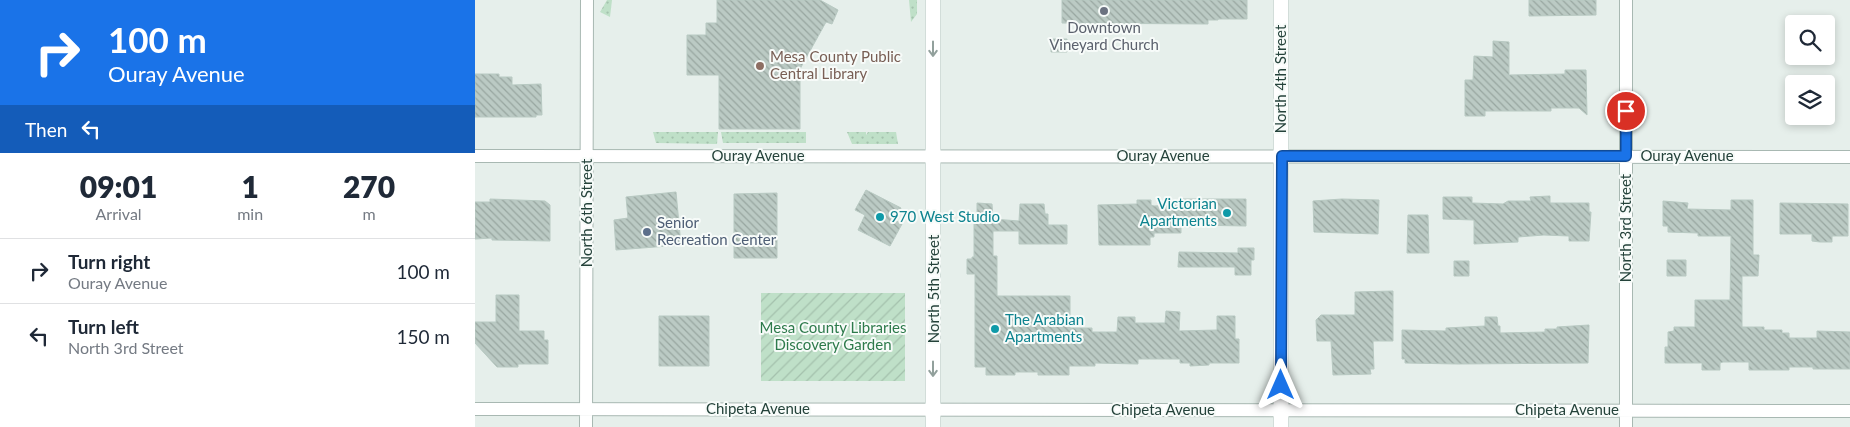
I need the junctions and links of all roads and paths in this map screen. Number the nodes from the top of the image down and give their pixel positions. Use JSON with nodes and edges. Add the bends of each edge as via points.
{"nodes":[{"id":1,"x":587,"y":0,"type":"edge"},
{"id":2,"x":933,"y":0,"type":"edge"},
{"id":3,"x":1281,"y":0,"type":"edge"},
{"id":4,"x":1626,"y":0,"type":"edge"},
{"id":5,"x":475,"y":156,"type":"edge"},
{"id":6,"x":587,"y":156,"type":"junction"},
{"id":7,"x":933,"y":156,"type":"junction"},
{"id":8,"x":1282,"y":156,"type":"junction"},
{"id":9,"x":1626,"y":156,"type":"junction"},
{"id":10,"x":1850,"y":157,"type":"edge"},
{"id":11,"x":475,"y":409,"type":"edge"},
{"id":12,"x":586,"y":409,"type":"junction"},
{"id":13,"x":933,"y":409,"type":"junction"},
{"id":14,"x":1281,"y":410,"type":"junction"},
{"id":15,"x":1626,"y":410,"type":"junction"},
{"id":16,"x":1850,"y":410,"type":"edge"},
{"id":17,"x":586,"y":427,"type":"edge"},
{"id":18,"x":933,"y":427,"type":"edge"},
{"id":19,"x":1281,"y":427,"type":"edge"},
{"id":20,"x":1626,"y":427,"type":"edge"}],
"edges":[{"from":1,"to":6,"type":"street","name":"North 6th Street"},
{"from":2,"to":7,"type":"street","name":"North 5th Street","one_way":true},
{"from":3,"to":8,"type":"street","name":"North 4th Street"},
{"from":4,"to":9,"type":"street","name":"North 3rd Street"},
{"from":5,"to":6,"type":"street","name":"Ouray Avenue"},
{"from":6,"to":7,"type":"street","name":"Ouray Avenue"},
{"from":6,"to":12,"type":"street","name":"North 6th Street"},
{"from":7,"to":8,"type":"street","name":"Ouray Avenue"},
{"from":7,"to":13,"type":"street","name":"North 5th Street","one_way":true},
{"from":8,"to":9,"type":"street","name":"Ouray Avenue"},
{"from":8,"to":14,"type":"street","name":"North 4th Street"},
{"from":9,"to":10,"type":"street","name":"Ouray Avenue"},
{"from":9,"to":15,"type":"street","name":"North 3rd Street"},
{"from":11,"to":12,"type":"street","name":"Chipeta Avenue"},
{"from":12,"to":13,"type":"street","name":"Chipeta Avenue"},
{"from":12,"to":17,"type":"street","name":"North 6th Street"},
{"from":13,"to":14,"type":"street","name":"Chipeta Avenue"},
{"from":13,"to":18,"type":"street","name":"North 5th Street"},
{"from":14,"to":15,"type":"street","name":"Chipeta Avenue"},
{"from":14,"to":19,"type":"street","name":"North 4th Street"},
{"from":15,"to":16,"type":"street","name":"Chipeta Avenue"},
{"from":15,"to":20,"type":"street","name":"North 3rd Street"}]}
